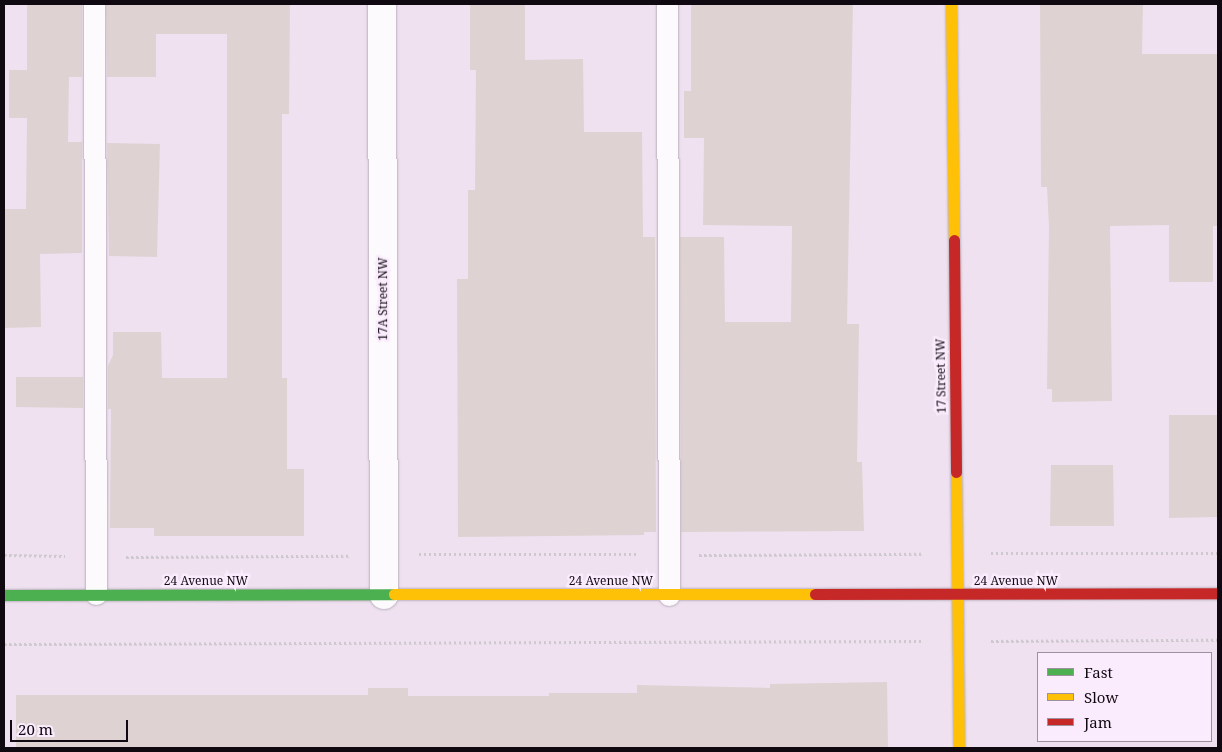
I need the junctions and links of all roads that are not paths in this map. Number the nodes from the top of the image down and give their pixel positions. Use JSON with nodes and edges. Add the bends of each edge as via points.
{"nodes":[{"id":1,"x":94,"y":4,"type":"edge"},
{"id":2,"x":382,"y":4,"type":"edge"},
{"id":3,"x":667,"y":4,"type":"edge"},
{"id":4,"x":950,"y":4,"type":"edge"},
{"id":5,"x":1218,"y":593,"type":"edge"},
{"id":6,"x":96,"y":594,"type":"junction"},
{"id":7,"x":4,"y":595,"type":"edge"},
{"id":8,"x":384,"y":595,"type":"junction"},
{"id":9,"x":669,"y":595,"type":"junction"},
{"id":10,"x":957,"y":595,"type":"junction"},
{"id":11,"x":959,"y":748,"type":"edge"}],
"edges":[{"from":1,"to":6,"type":"lane"},
{"from":2,"to":8,"type":"street","name":"17A Street NW"},
{"from":3,"to":9,"type":"lane"},
{"from":4,"to":10,"type":"street","name":"17 Street NW"},
{"from":5,"to":10,"type":"street","name":"24 Avenue NW"},
{"from":6,"to":7,"type":"street","name":"24 Avenue NW"},
{"from":6,"to":8,"type":"street","name":"24 Avenue NW"},
{"from":8,"to":9,"type":"street","name":"24 Avenue NW"},
{"from":9,"to":10,"type":"street","name":"24 Avenue NW"},
{"from":10,"to":11,"type":"street","name":"17 Street NW"}]}
